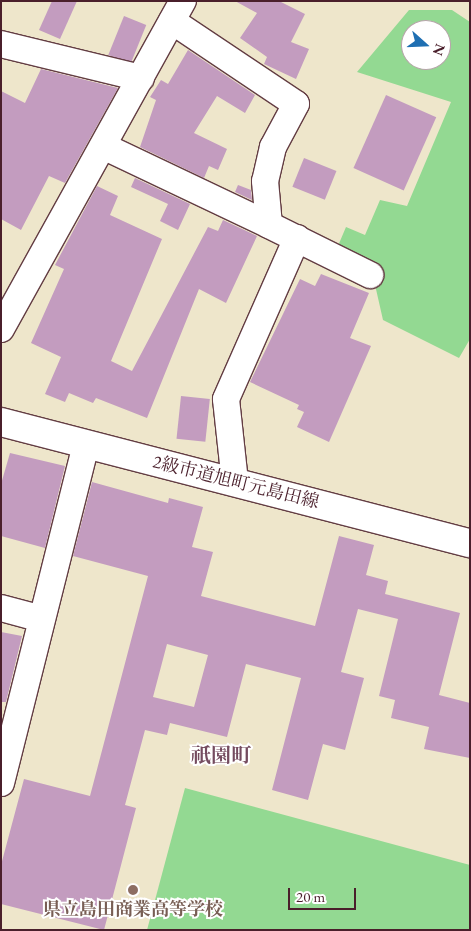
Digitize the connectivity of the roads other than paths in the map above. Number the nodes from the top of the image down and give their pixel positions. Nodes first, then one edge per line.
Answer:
1 (178, 11) edge
2 (1, 44) edge
3 (140, 78) junction
4 (103, 146) junction
5 (270, 225) junction
6 (297, 238) junction
7 (370, 274) dead end
8 (1, 329) edge
9 (1, 422) edge
10 (86, 444) junction
11 (235, 482) junction
12 (470, 542) edge
13 (1, 608) edge
14 (42, 619) junction
15 (1, 783) edge

1 - 3 street
1 - 5 street
2 - 3 street
3 - 4 street
4 - 5 street
4 - 8 street
5 - 6 street
6 - 7 street
6 - 11 street
9 - 10 street, 2級市道旭町元島田線
10 - 11 street, 2級市道旭町元島田線
10 - 14 street
11 - 12 street, 2級市道旭町元島田線
13 - 14 street
14 - 15 street

